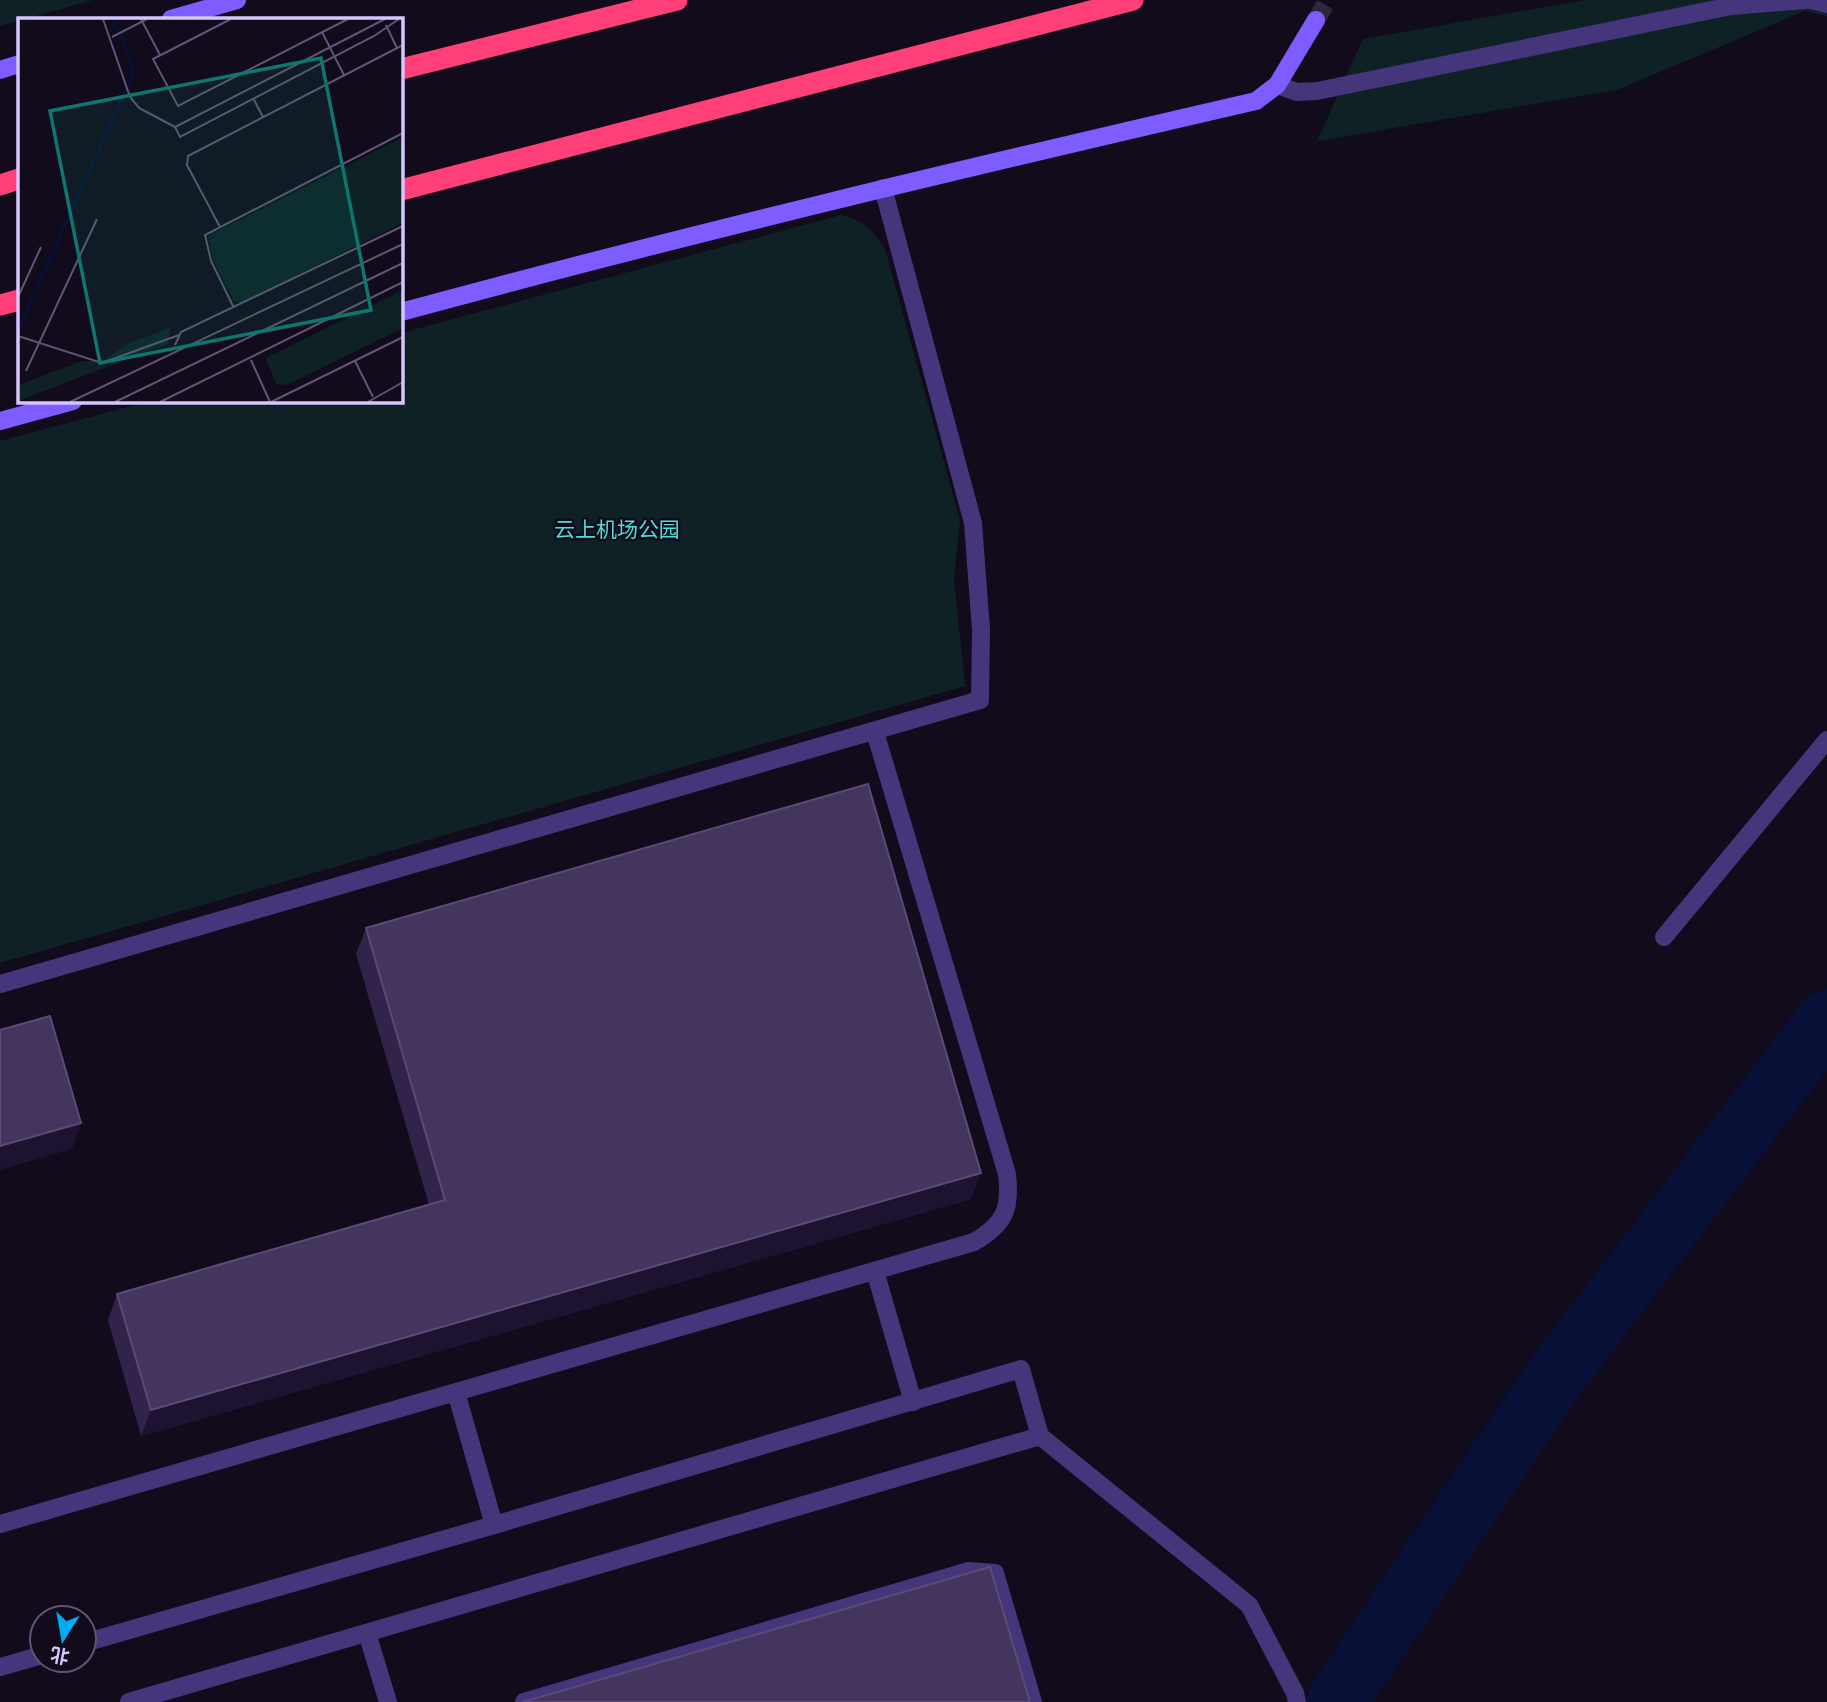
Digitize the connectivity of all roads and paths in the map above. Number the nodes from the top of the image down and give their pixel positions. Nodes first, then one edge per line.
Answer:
1 (237, 0) edge
2 (677, 0) edge
3 (1133, 0) edge
4 (1805, 0) edge
5 (1811, 0) edge
6 (1827, 4) edge
7 (175, 18) edge
8 (1316, 20) tunnel mouth
9 (18, 64) edge
10 (402, 69) edge
11 (0, 70) edge
12 (1277, 85) junction
13 (18, 179) edge
14 (0, 185) edge
15 (883, 188) junction
16 (402, 190) edge
17 (18, 300) edge
18 (0, 305) edge
19 (402, 312) edge
20 (69, 402) edge
21 (0, 421) edge
22 (875, 732) junction
23 (1827, 740) edge
24 (1664, 937) dead end
25 (0, 984) edge
26 (875, 1271) junction
27 (456, 1392) junction
28 (913, 1402) junction
29 (1040, 1436) junction
30 (0, 1524) edge
31 (495, 1525) junction
32 (367, 1633) junction
33 (98, 1639) edge
34 (28, 1659) edge
35 (0, 1667) edge
36 (1296, 1697) edge
37 (130, 1702) edge
38 (388, 1702) edge
39 (524, 1702) edge
40 (1033, 1702) edge

1 - 7 street
2 - 10 highway
3 - 16 highway
4 - 12 street
5 - 6 street
8 - 12 street
9 - 11 street
12 - 15 street
13 - 14 highway
15 - 19 street
15 - 22 street
17 - 18 highway
20 - 21 street
22 - 25 street
22 - 26 street
23 - 24 street
26 - 27 street
26 - 28 street
27 - 30 street
27 - 31 street
28 - 29 street
28 - 31 street
29 - 32 street
29 - 36 street
31 - 33 street
32 - 37 street
32 - 38 street
34 - 35 street
39 - 40 street

